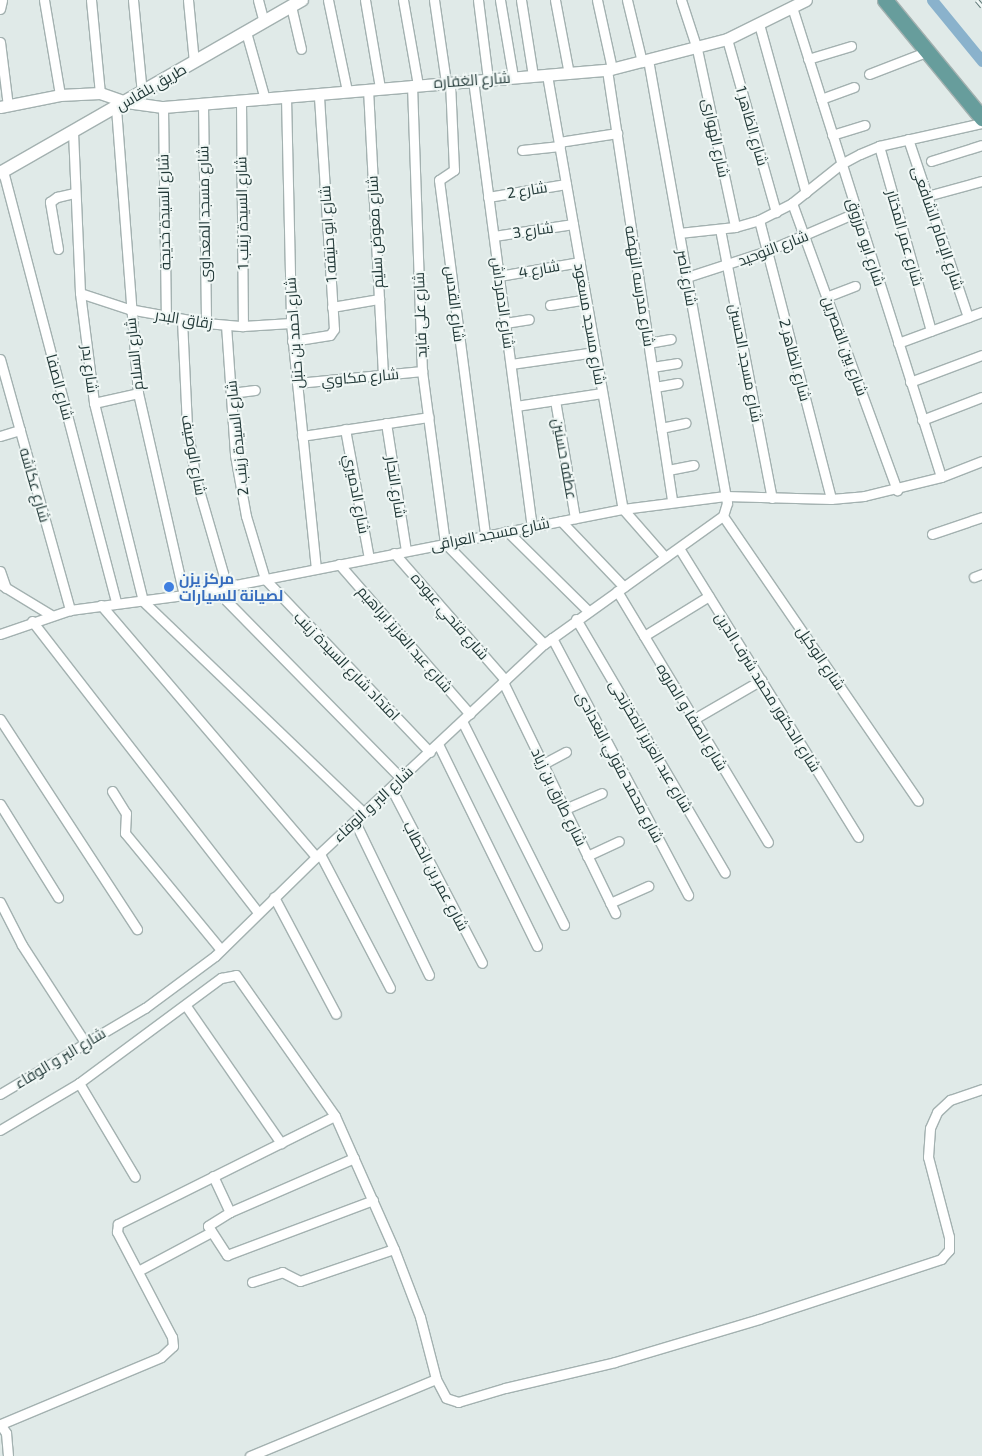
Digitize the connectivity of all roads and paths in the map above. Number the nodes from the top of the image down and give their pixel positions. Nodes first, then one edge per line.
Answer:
1 (2, 0) edge
2 (44, 0) edge
3 (91, 0) edge
4 (133, 0) edge
5 (188, 0) edge
6 (258, 0) edge
7 (328, 0) edge
8 (365, 0) edge
9 (403, 0) edge
10 (434, 0) edge
11 (478, 0) edge
12 (500, 0) edge
13 (521, 0) edge
14 (555, 0) edge
15 (597, 0) edge
16 (627, 0) edge
17 (681, 0) edge
18 (806, 0) edge
19 (875, 0) edge
20 (885, 0) edge
21 (296, 3) edge
22 (792, 7) junction
23 (0, 9) edge
24 (264, 22) junction
25 (759, 24) junction
26 (904, 26) junction
27 (246, 32) junction
28 (727, 39) junction
29 (0, 42) edge
30 (851, 46) dead end
31 (301, 49) dead end
32 (697, 49) junction
33 (926, 52) junction
34 (808, 59) junction
35 (645, 61) junction
36 (194, 62) junction
37 (610, 69) junction
38 (569, 74) junction
39 (869, 74) dead end
40 (547, 75) junction
41 (533, 76) junction
42 (513, 77) junction
43 (488, 79) junction
44 (473, 80) junction
45 (448, 82) junction
46 (415, 85) junction
47 (380, 88) junction
48 (854, 88) dead end
49 (368, 89) junction
50 (347, 91) junction
51 (100, 93) junction
52 (142, 93) junction
53 (318, 94) junction
54 (60, 96) junction
55 (286, 97) junction
56 (265, 99) junction
57 (821, 99) junction
58 (241, 101) junction
59 (203, 104) junction
60 (121, 105) junction
61 (4, 106) edge
62 (163, 107) junction
63 (982, 118) edge
64 (982, 123) edge
65 (864, 125) dead end
66 (73, 132) junction
67 (617, 133) junction
68 (832, 135) junction
69 (908, 139) junction
70 (559, 144) junction
71 (982, 145) edge
72 (879, 146) junction
73 (522, 150) dead end
74 (931, 161) dead end
75 (842, 164) junction
76 (2, 172) edge
77 (982, 181) edge
78 (566, 184) junction
79 (806, 193) junction
80 (75, 194) junction
81 (488, 196) junction
82 (927, 196) junction
83 (792, 203) junction
84 (776, 212) junction
85 (857, 212) junction
86 (759, 220) junction
87 (573, 224) junction
88 (735, 227) junction
89 (720, 228) junction
90 (679, 233) junction
91 (494, 236) junction
92 (805, 236) junction
93 (58, 249) dead end
94 (767, 251) junction
95 (580, 262) junction
96 (727, 266) junction
97 (499, 276) junction
98 (687, 277) junction
99 (855, 286) dead end
100 (80, 293) junction
101 (826, 296) junction
102 (586, 298) junction
103 (379, 299) junction
104 (550, 305) dead end
105 (332, 307) junction
106 (129, 309) junction
107 (982, 312) edge
108 (166, 317) junction
109 (968, 317) junction
110 (529, 319) dead end
111 (182, 320) junction
112 (206, 323) junction
113 (290, 323) junction
114 (505, 323) junction
115 (226, 325) junction
116 (243, 326) junction
117 (931, 331) junction
118 (671, 339) dead end
119 (292, 341) junction
120 (648, 343) junction
121 (898, 344) junction
122 (595, 352) junction
123 (982, 355) edge
124 (0, 359) edge
125 (677, 363) dead end
126 (511, 364) junction
127 (652, 367) junction
128 (422, 371) junction
129 (383, 375) junction
130 (910, 382) junction
131 (297, 383) junction
132 (678, 383) dead end
133 (655, 387) junction
134 (255, 390) dead end
135 (230, 392) junction
136 (602, 392) junction
137 (138, 393) junction
138 (982, 397) edge
139 (555, 400) junction
140 (94, 403) junction
141 (516, 406) junction
142 (428, 417) junction
143 (922, 420) junction
144 (386, 423) junction
145 (685, 423) dead end
146 (661, 428) junction
147 (344, 429) junction
148 (20, 430) junction
149 (0, 436) edge
150 (302, 436) junction
151 (982, 461) edge
152 (694, 465) dead end
153 (668, 470) junction
154 (940, 477) junction
155 (897, 490) junction
156 (726, 496) junction
157 (772, 498) junction
158 (831, 500) junction
159 (672, 501) junction
160 (623, 509) junction
161 (723, 516) junction
162 (982, 517) edge
163 (576, 518) junction
164 (561, 521) junction
165 (532, 526) junction
166 (506, 531) junction
167 (932, 534) dead end
168 (485, 535) junction
169 (445, 543) junction
170 (678, 548) junction
171 (406, 550) junction
172 (394, 553) junction
173 (665, 557) junction
174 (369, 558) junction
175 (339, 564) junction
176 (316, 569) junction
177 (0, 571) edge
178 (265, 579) junction
179 (3, 586) edge
180 (227, 587) junction
181 (215, 589) junction
182 (620, 589) junction
183 (184, 595) junction
184 (709, 596) junction
185 (143, 601) junction
186 (116, 602) junction
187 (101, 605) junction
188 (70, 610) junction
189 (588, 611) junction
190 (51, 615) junction
191 (576, 619) junction
192 (32, 621) junction
193 (0, 634) edge
194 (644, 636) junction
195 (548, 641) junction
196 (761, 680) junction
197 (504, 681) junction
198 (470, 714) junction
199 (0, 719) edge
200 (694, 719) junction
201 (462, 721) junction
202 (438, 744) junction
203 (430, 752) junction
204 (566, 752) dead end
205 (543, 764) junction
206 (402, 778) junction
207 (391, 788) junction
208 (112, 792) dead end
209 (602, 793) dead end
210 (918, 801) dead end
211 (0, 804) edge
212 (565, 809) junction
213 (364, 813) junction
214 (355, 822) junction
215 (858, 837) dead end
216 (619, 841) dead end
217 (768, 842) dead end
218 (318, 856) junction
219 (587, 856) junction
220 (725, 873) dead end
221 (648, 886) dead end
222 (688, 895) dead end
223 (58, 897) dead end
224 (274, 897) junction
225 (0, 902) edge
226 (610, 904) junction
227 (258, 912) junction
228 (615, 913) dead end
229 (564, 924) dead end
230 (137, 929) dead end
231 (537, 946) dead end
232 (221, 950) junction
233 (482, 963) dead end
234 (430, 975) dead end
235 (390, 988) dead end
236 (186, 1006) junction
237 (336, 1014) dead end
238 (86, 1044) junction
239 (79, 1083) junction
240 (982, 1089) edge
241 (0, 1094) edge
242 (335, 1116) junction
243 (0, 1130) edge
244 (282, 1143) junction
245 (354, 1158) junction
246 (212, 1176) junction
247 (135, 1177) dead end
248 (373, 1200) junction
249 (230, 1212) junction
250 (211, 1232) junction
251 (394, 1249) junction
252 (138, 1271) junction
253 (252, 1282) dead end
254 (436, 1379) junction
255 (0, 1424) edge
256 (8, 1456) edge
257 (250, 1456) edge

1 - 23 street
2 - 54 street
3 - 51 street
4 - 52 street
5 - 36 street
6 - 24 street
7 - 50 street
8 - 47 street
9 - 46 street, شارع على فايد
10 - 45 street
11 - 43 street
12 - 42 street
13 - 41 street
14 - 38 street
15 - 37 street, شارع مدرسه النهضه
16 - 35 street, شارع ناصر
17 - 32 street, شارع الهوارى
18 - 22 street, شارع الغفاره
19 - 26 main road
20 - 26 main road
21 - 24 main road, طريق بلقاس
21 - 31 street
22 - 25 street, شارع الغفاره
22 - 34 street, شارع ابو مرزوق
24 - 27 main road, طريق بلقاس
25 - 28 street, شارع الغفاره
25 - 79 street
26 - 33 main road
27 - 36 main road, طريق بلقاس
27 - 56 street
28 - 32 street, شارع الغفاره
28 - 84 street, شارع الظاهر 1
29 - 61 street
30 - 34 street
32 - 35 street, شارع الغفاره
32 - 88 street, شارع الهوارى
33 - 39 street
33 - 63 main road
34 - 57 street, شارع ابو مرزوق
35 - 37 street, شارع الغفاره
35 - 90 street, شارع ناصر
36 - 52 main road, طريق بلقاس
37 - 38 street, شارع الغفاره
37 - 67 street, شارع مدرسه النهضه
38 - 40 street, شارع الغفاره
40 - 41 street, شارع الغفاره
40 - 70 street, شارع مسجد مسعود
41 - 42 street, شارع الغفاره
42 - 43 street, شارع الغفاره
43 - 44 street, شارع الغفاره
44 - 45 street, شارع الغفاره
44 - 81 street, شارع الدمرداش
45 - 46 street, شارع الغفاره
45 - 168 street, شارع القدس
46 - 47 street, شارع الغفاره
46 - 128 street, شارع على فايد
47 - 49 street, شارع الغفاره
48 - 57 street
49 - 50 street, شارع الغفاره
49 - 103 street, شارع معوض سليم
50 - 53 street, شارع الغفاره
51 - 54 street
51 - 60 street, شارع الغفاره
52 - 60 main road, طريق بلقاس
53 - 55 street, شارع الغفاره
53 - 105 street, شارع ابو حنيفه 1
54 - 61 street
55 - 56 street, شارع الغفاره
55 - 113 street, شارع احمد بن حنبل
56 - 58 street, شارع الغفاره
57 - 68 street, شارع ابو مرزوق
58 - 59 street, شارع الغفاره
58 - 116 street, شارع السيدة زينب 1
59 - 62 street, شارع الغفاره
59 - 112 street, شارع مسجد المعداوى
60 - 62 street, شارع الغفاره
60 - 66 main road, طريق بلقاس
60 - 106 street, شارع السلام
62 - 108 street, شارع السيدة خديجة
64 - 69 street
65 - 68 street
66 - 76 main road, طريق بلقاس
66 - 80 street, شارع بدر
67 - 70 street
67 - 120 street, شارع مدرسه النهضه
68 - 75 street, شارع ابو مرزوق
69 - 72 street
69 - 82 street, شارع الإمام الشافعى
70 - 73 street
70 - 78 street, شارع مسجد مسعود
71 - 74 street
72 - 75 street
72 - 117 street, شارع عمر المختار
75 - 79 street
75 - 85 street, شارع ابو مرزوق
76 - 186 street, شارع الصفا
77 - 82 street
78 - 81 street, شارع 2
78 - 87 street, شارع مسجد مسعود
79 - 83 street
80 - 93 street
80 - 100 street, شارع بدر
81 - 91 street, شارع الدمرداش
82 - 109 street, شارع الإمام الشافعى
83 - 84 street
83 - 92 street, شارع بين القصرين
84 - 86 street
85 - 92 street, شارع التوحيد
85 - 121 street, شارع ابو مرزوق
86 - 88 street
86 - 94 street, شارع الظاهر 2
87 - 91 street, شارع 3
87 - 95 street, شارع مسجد مسعود
88 - 89 street
89 - 90 street
89 - 96 street, شارع مسجد الحسين
90 - 98 street, شارع ناصر
91 - 97 street, شارع الدمرداش
92 - 94 street, شارع التوحيد
92 - 101 street, شارع بين القصرين
94 - 96 street, شارع التوحيد
94 - 158 street, شارع الظاهر 2
95 - 97 street, شارع 4
95 - 102 street, شارع مسجد مسعود
96 - 98 street, شارع التوحيد
96 - 157 street, شارع مسجد الحسين
97 - 114 street, شارع الدمرداش
98 - 156 street, شارع ناصر
99 - 101 street
100 - 106 street, زقاق البدر
100 - 140 street, شارع بدر
101 - 155 street, شارع بين القصرين
102 - 104 street
102 - 122 street, شارع مسجد مسعود
103 - 105 street
103 - 129 street, شارع معوض سليم
105 - 119 street, شارع ابو حنيفه 1
106 - 108 street, زقاق البدر
106 - 137 street, شارع السلام
107 - 109 street
108 - 111 street, زقاق البدر
109 - 117 street
110 - 114 street
111 - 112 street, زقاق البدر
111 - 180 street, شارع الوصيف
112 - 115 street, زقاق البدر
113 - 116 street, زقاق البدر
113 - 119 street, شارع احمد بن حنبل
114 - 126 street, شارع الدمرداش
115 - 116 street, زقاق البدر
115 - 135 street, شارع السيدة زينب 2
117 - 121 street
118 - 120 street
119 - 131 street, شارع احمد بن حنبل
120 - 127 street, شارع مدرسه النهضه
121 - 130 street, شارع ابو مرزوق
122 - 126 street
122 - 136 street, شارع مسجد مسعود
123 - 130 street
124 - 148 street, شارع عكاشه
125 - 127 street
126 - 141 street, شارع الدمرداش
127 - 133 street, شارع مدرسه النهضه
128 - 129 street, شارع مكاوي
128 - 142 street, شارع على فايد
129 - 131 street, شارع مكاوي
130 - 143 street, شارع ابو مرزوق
131 - 150 street, شارع احمد بن حنبل
132 - 133 street
133 - 146 street, شارع مدرسه النهضه
134 - 135 street
135 - 178 street, شارع السيدة زينب 2
136 - 139 street
136 - 160 street, شارع مسجد مسعود
137 - 140 street
137 - 183 street, شارع السلام
138 - 143 street
139 - 141 street
139 - 163 street, عطفه حسنين
140 - 185 street, شارع بدر
141 - 165 street, شارع الدمرداش
142 - 144 street
142 - 169 street, شارع على فايد
143 - 154 street, شارع ابو مرزوق
144 - 147 street
144 - 171 street, شارع النجار
145 - 146 street
146 - 153 street, شارع مدرسه النهضه
147 - 150 street
147 - 174 street, شارع الدميري
148 - 149 street
148 - 188 street, شارع عكاشه
150 - 176 street, شارع احمد بن حنبل
151 - 154 street, شارع مسجد العراقى
152 - 153 street
153 - 159 street, شارع مدرسه النهضه
154 - 155 street, شارع مسجد العراقى
155 - 158 street, شارع مسجد العراقى
156 - 157 street, شارع مسجد العراقى
156 - 159 street, شارع مسجد العراقى
156 - 161 street
157 - 158 street, شارع مسجد العراقى
159 - 160 street, شارع مسجد العراقى
160 - 163 street, شارع مسجد العراقى
160 - 173 street
161 - 170 street, شارع البر و الوفاء
161 - 210 street, شارع الوكيل
162 - 167 street
163 - 164 street, شارع مسجد العراقى
164 - 165 street, شارع مسجد العراقى
164 - 182 street, شارع الصفا و المروه
165 - 166 street, شارع مسجد العراقى
166 - 168 street, شارع مسجد العراقى
166 - 189 street
168 - 169 street, شارع مسجد العراقى
169 - 171 street, شارع مسجد العراقى
169 - 195 street, شارع محمد متولي البغدادى
170 - 173 street, شارع البر و الوفاء
170 - 184 street, شارع الدكتور محمد شرف الدين
171 - 172 street, شارع مسجد العراقى
172 - 174 street, شارع مسجد العراقى
172 - 197 street, شارع فتحي عبوده
173 - 182 street, شارع البر و الوفاء
174 - 175 street, شارع مسجد العراقى
175 - 176 street, شارع مسجد العراقى
175 - 198 street, شارع عبد العزيز ابراهيم
176 - 178 street, شارع مسجد العراقى
177 - 179 street
178 - 180 street, شارع مسجد العراقى
178 - 203 street, امتداد شارع السيدة زينب
179 - 190 street
180 - 181 street, شارع مسجد العراقى
181 - 183 street, شارع مسجد العراقى
181 - 206 street
182 - 189 street, شارع البر و الوفاء
182 - 194 street, شارع الصفا و المروه
183 - 185 street, شارع مسجد العراقى
184 - 194 street
184 - 196 street, شارع الدكتور محمد شرف الدين
185 - 186 street, شارع مسجد العراقى
185 - 213 street
186 - 187 street, شارع مسجد العراقى
187 - 188 street, شارع مسجد العراقى
187 - 218 street
188 - 190 street, شارع مسجد العراقى
189 - 191 street, شارع البر و الوفاء
190 - 192 street, شارع مسجد العراقى
191 - 195 street, شارع البر و الوفاء
191 - 220 street, شارع عبد العزيز المخزنجى
192 - 193 street, شارع مسجد العراقى
192 - 227 street
194 - 200 street, شارع الصفا و المروه
195 - 197 street, شارع البر و الوفاء
195 - 222 street, شارع محمد متولي البغدادى
196 - 200 street
196 - 215 street, شارع الدكتور محمد شرف الدين
197 - 198 street, شارع البر و الوفاء
197 - 205 street, شارع طارق بن زياد
198 - 201 street, شارع البر و الوفاء
199 - 230 street
200 - 217 street, شارع الصفا و المروه
201 - 202 street, شارع البر و الوفاء
201 - 229 street
202 - 203 street, شارع البر و الوفاء
202 - 231 street
203 - 206 street, شارع البر و الوفاء
204 - 205 street
205 - 212 street, شارع طارق بن زياد
206 - 207 street, شارع البر و الوفاء
207 - 213 street, شارع البر و الوفاء
207 - 233 street, شارع عمر بن الخطاب
208 - 232 street
209 - 212 street
211 - 223 street
212 - 219 street, شارع طارق بن زياد
213 - 214 street, شارع البر و الوفاء
214 - 218 street, شارع البر و الوفاء
214 - 234 street
216 - 219 street
218 - 224 street, شارع البر و الوفاء
218 - 235 street
219 - 226 street, شارع طارق بن زياد
221 - 226 street
224 - 227 street, شارع البر و الوفاء
224 - 237 street
225 - 238 street
226 - 228 street, شارع طارق بن زياد
227 - 232 street, شارع البر و الوفاء
232 - 238 street, شارع البر و الوفاء
236 - 239 street
236 - 242 street
236 - 244 street
238 - 241 street, شارع البر و الوفاء
239 - 243 street
239 - 247 street
240 - 254 street
242 - 244 street
242 - 245 street
244 - 246 street
245 - 248 street
245 - 249 street
246 - 249 street
246 - 252 street
248 - 250 street
248 - 251 street
249 - 250 street
250 - 252 street
251 - 253 street
251 - 254 street
252 - 255 street
254 - 257 street
255 - 256 street

